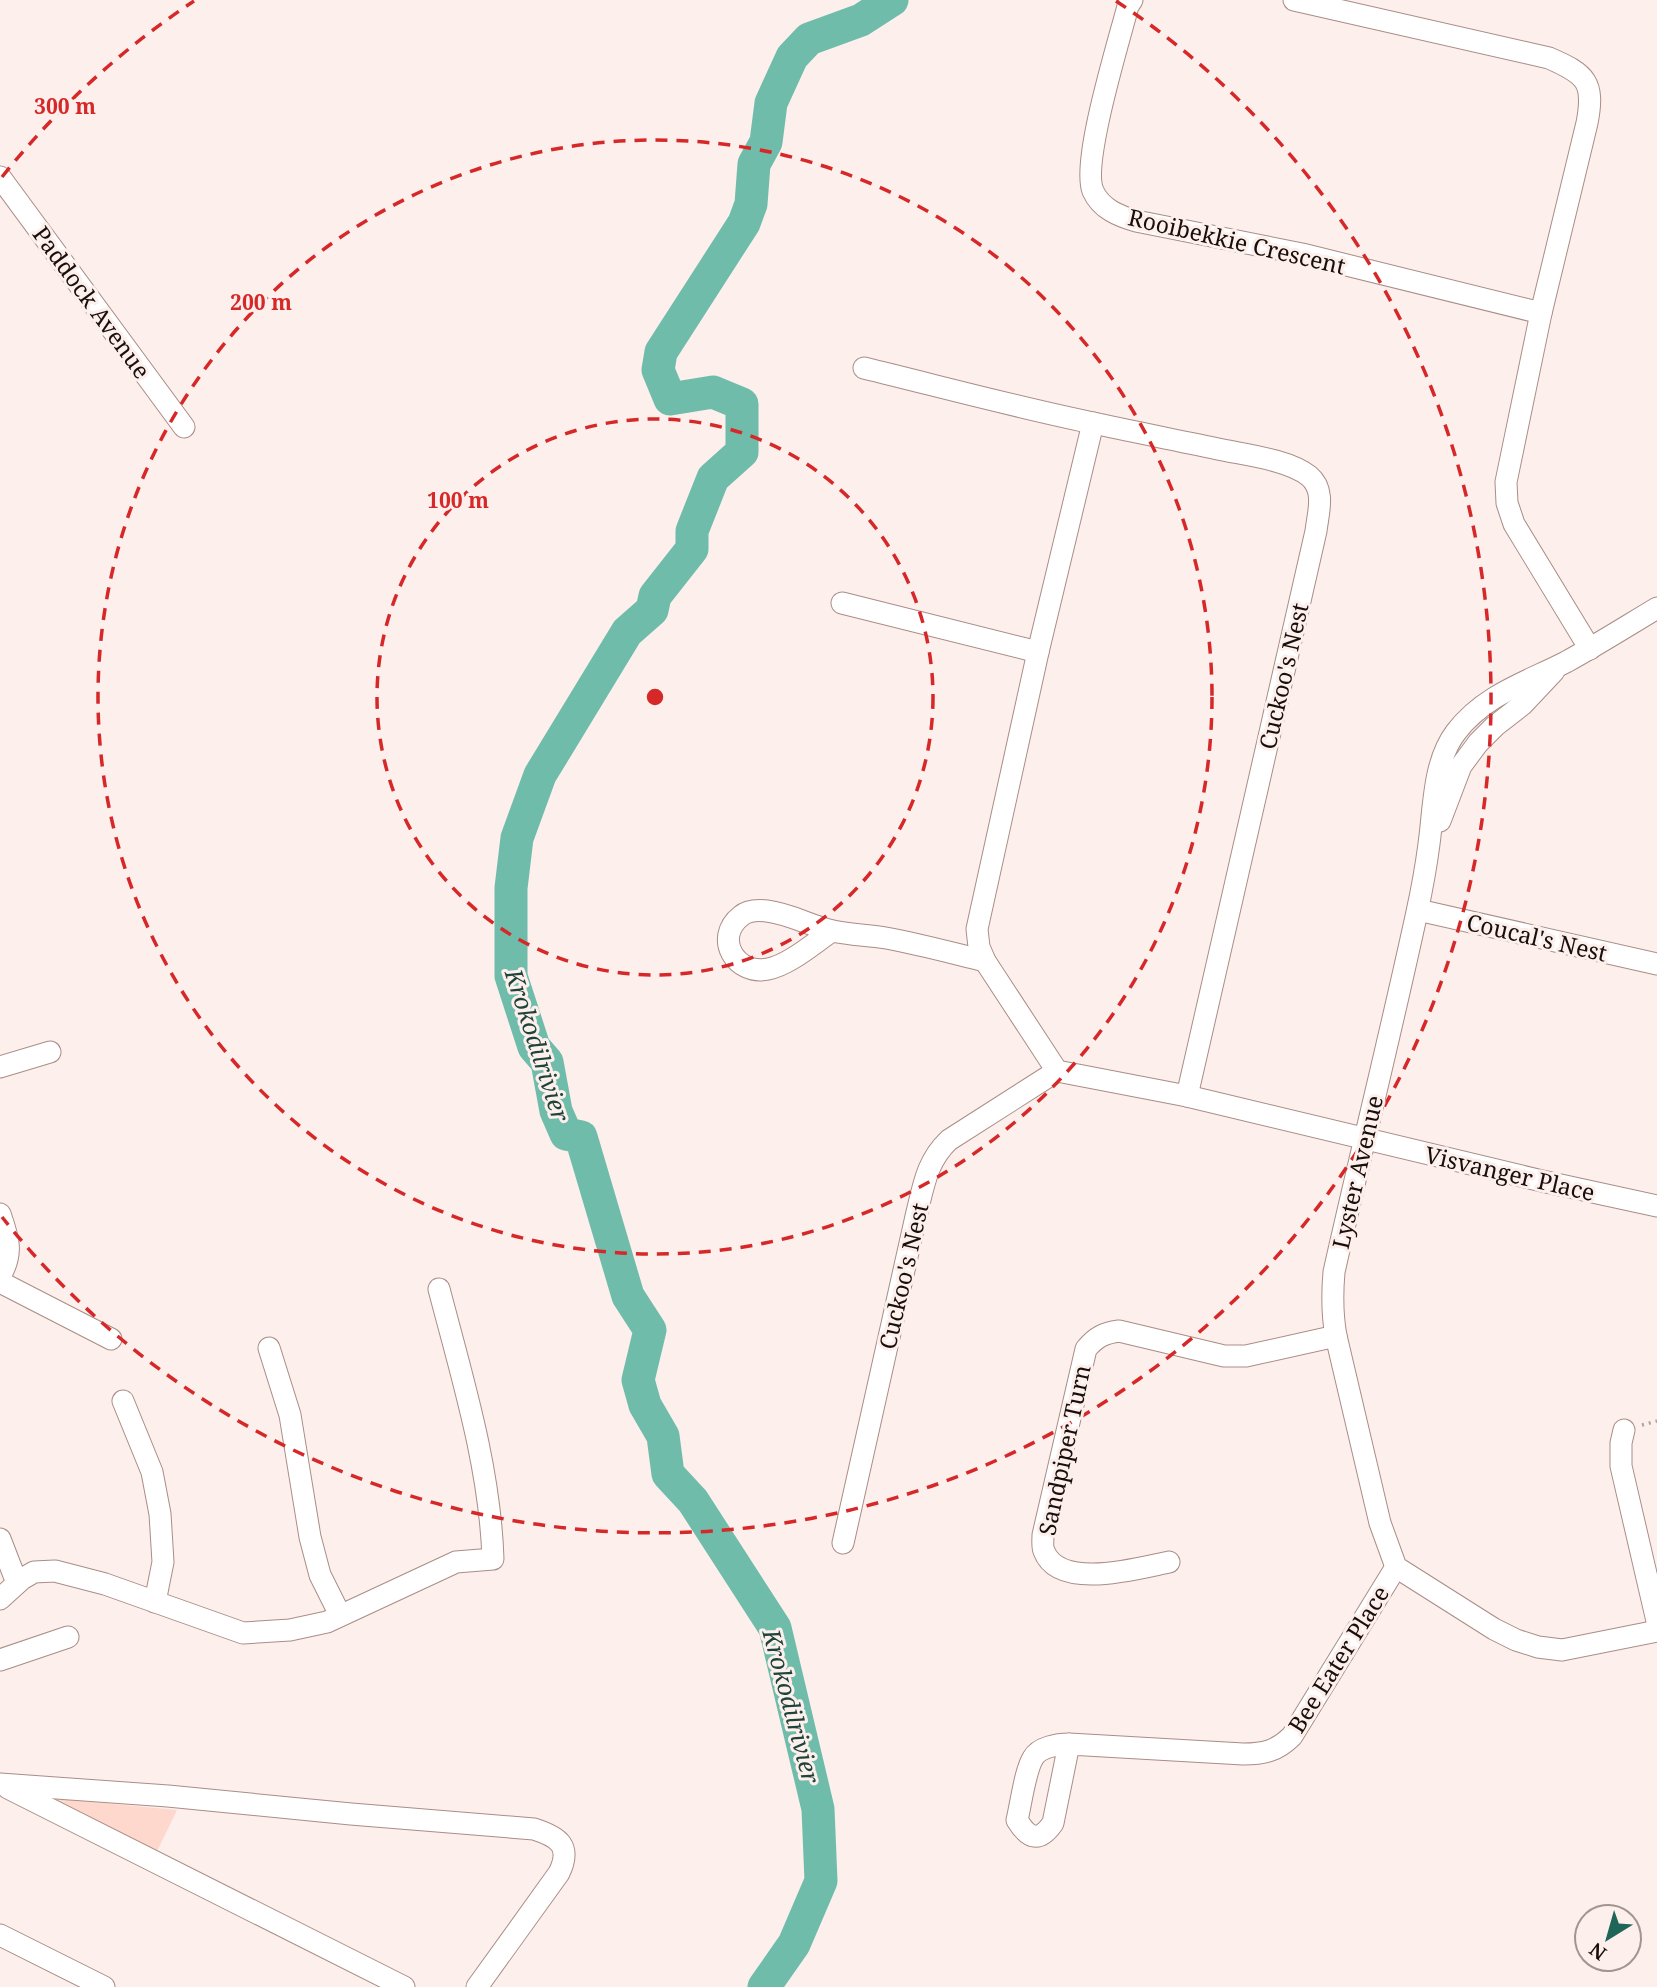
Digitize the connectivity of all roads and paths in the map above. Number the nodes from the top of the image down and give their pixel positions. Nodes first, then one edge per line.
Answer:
1 (1132, 0) edge
2 (1294, 0) edge
3 (0, 177) edge
4 (1541, 313) junction
5 (864, 368) dead end
6 (1093, 423) junction
7 (184, 427) dead end
8 (842, 603) dead end
9 (1657, 608) edge
10 (1590, 649) junction
11 (1038, 652) junction
12 (1418, 910) junction
13 (832, 931) dead end
14 (985, 961) junction
15 (1657, 963) edge
16 (50, 1052) dead end
17 (0, 1067) edge
18 (1057, 1071) junction
19 (1187, 1096) junction
20 (1364, 1139) junction
21 (1657, 1206) edge
22 (0, 1213) edge
23 (0, 1276) edge
24 (0, 1282) edge
25 (439, 1289) dead end
26 (1336, 1336) junction
27 (111, 1339) dead end
28 (269, 1348) dead end
29 (123, 1401) dead end
30 (1624, 1430) dead end
31 (0, 1539) edge
32 (843, 1543) dead end
33 (1169, 1562) dead end
34 (1396, 1567) junction
35 (17, 1584) junction
36 (0, 1599) edge
37 (155, 1602) junction
38 (340, 1615) junction
39 (1657, 1621) edge
40 (1657, 1631) edge
41 (68, 1637) dead end
42 (0, 1660) edge
43 (1069, 1744) dead end
44 (0, 1784) edge
45 (0, 1935) edge
46 (104, 1987) edge
47 (404, 1987) edge
48 (477, 1987) edge

1 - 4 street, Rooibekkie Crescent
2 - 4 street
3 - 7 street, Paddock Avenue
4 - 10 street
5 - 6 street, Cuckoo's Nest
6 - 11 street
6 - 19 street, Cuckoo's Nest
8 - 11 street
9 - 10 street, Lyster Avenue
10 - 12 street, Lyster Avenue
11 - 14 street
12 - 15 street, Coucal's Nest
12 - 20 street, Lyster Avenue
13 - 14 street
14 - 18 street
16 - 17 street
18 - 19 street
18 - 32 street, Cuckoo's Nest
19 - 20 street
20 - 21 street, Visvanger Place
20 - 26 street, Lyster Avenue
22 - 23 street
24 - 27 street
25 - 38 street
26 - 33 street, Sandpiper Turn
26 - 34 street, Lyster Avenue
28 - 38 street
29 - 37 street
30 - 39 street
31 - 35 street
34 - 40 street
34 - 43 street, Bee Eater Place
35 - 36 street
35 - 37 street
37 - 38 street
41 - 42 street
44 - 47 street
44 - 48 street
45 - 46 street

